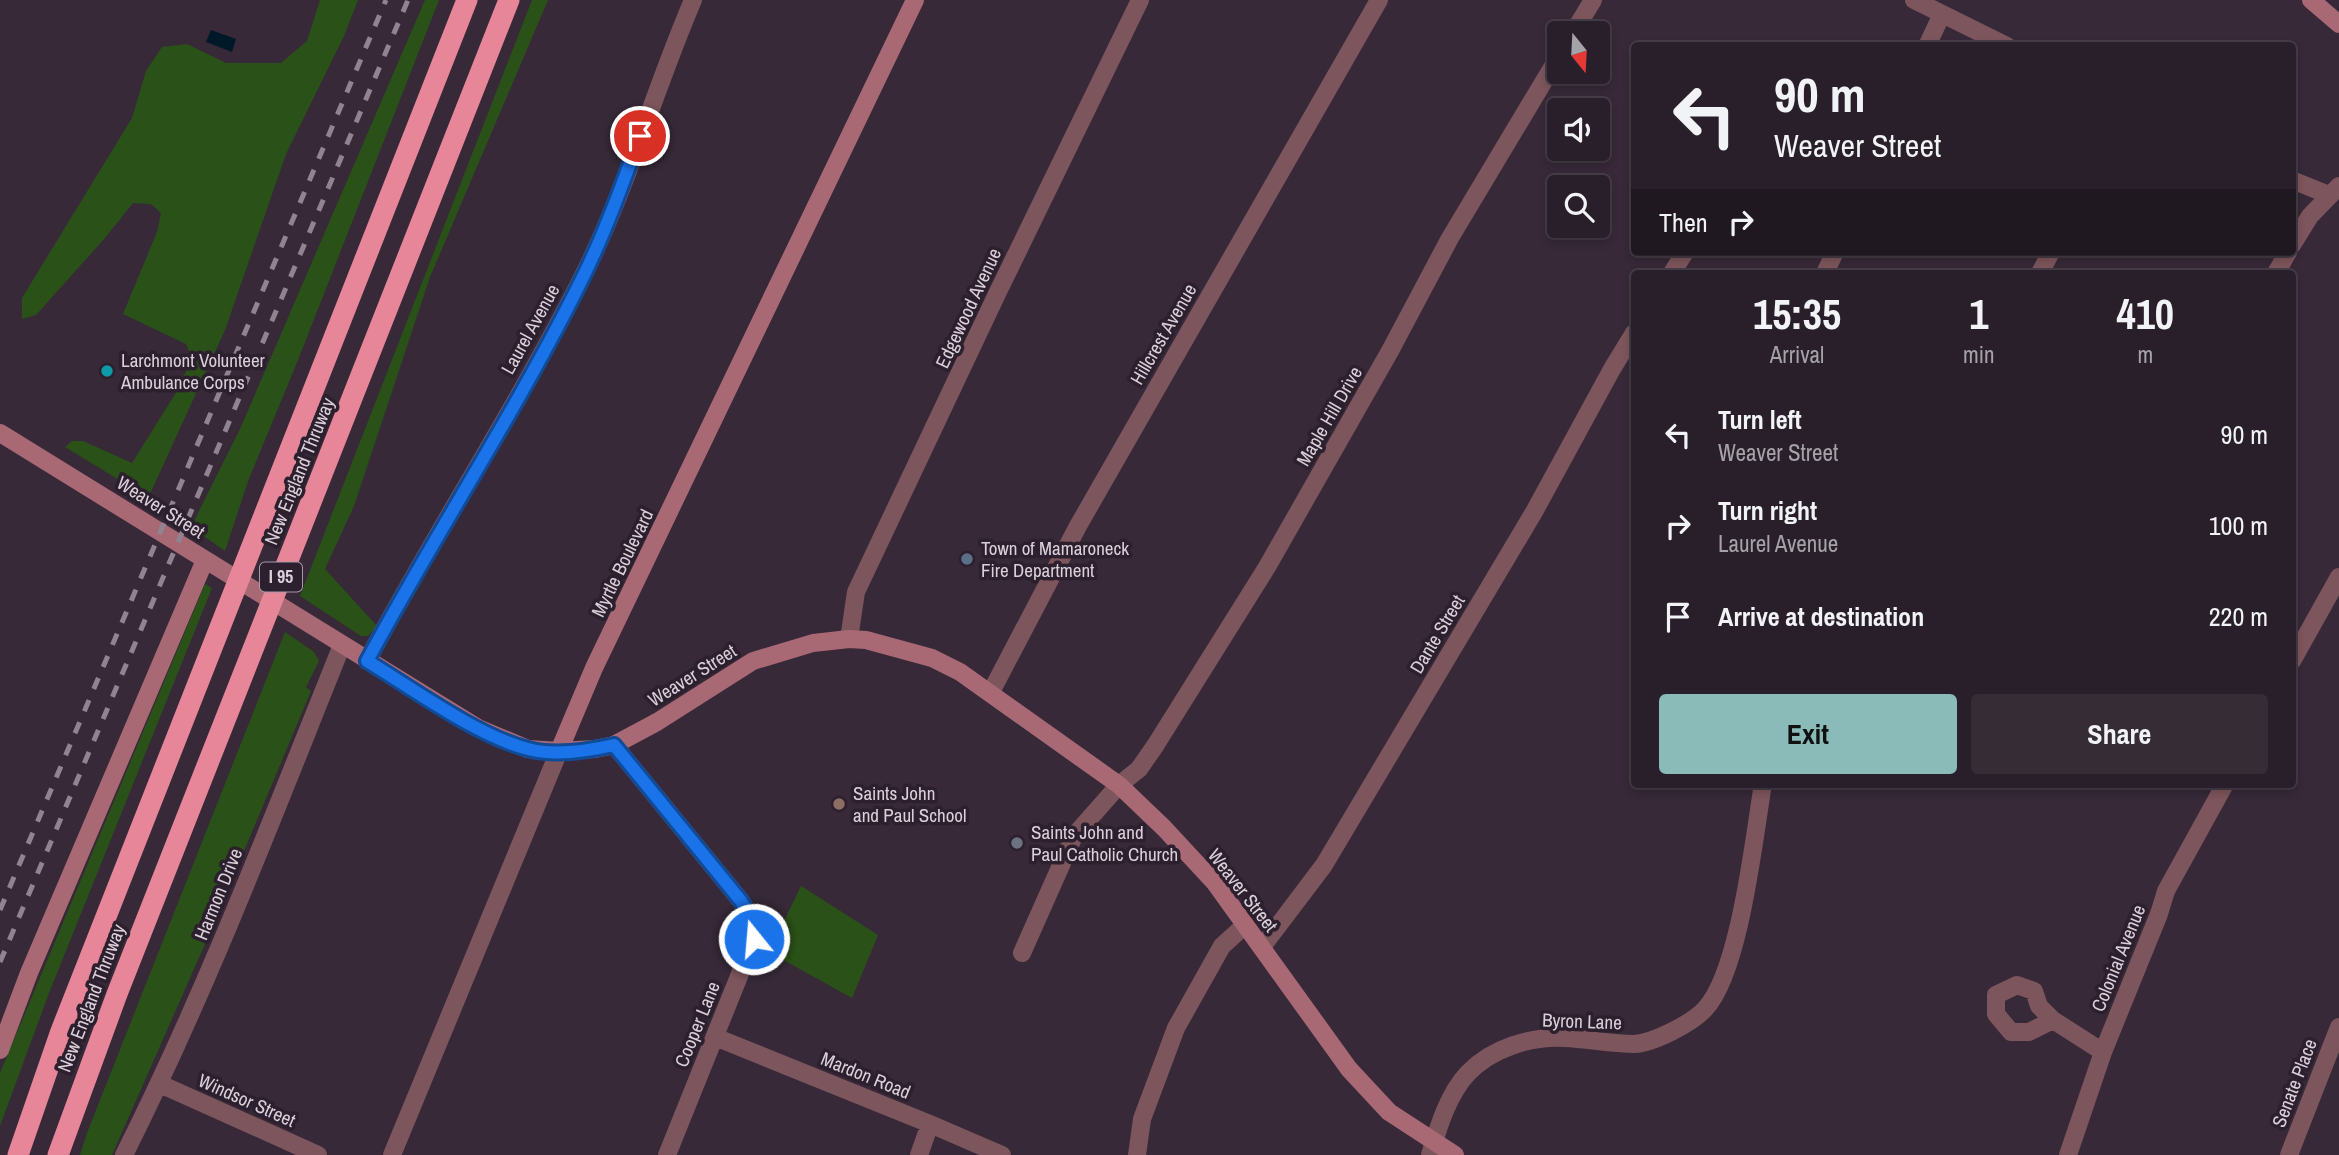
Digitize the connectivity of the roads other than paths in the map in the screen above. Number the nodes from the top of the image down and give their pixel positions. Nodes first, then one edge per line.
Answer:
1 (467, 0) edge
2 (509, 0) edge
3 (694, 0) edge
4 (915, 0) edge
5 (1140, 0) edge
6 (1379, 0) edge
7 (1593, 0) edge
8 (1914, 0) edge
9 (2311, 0) edge
10 (1942, 14) junction
11 (1580, 21) edge
12 (2339, 24) edge
13 (1929, 42) edge
14 (1999, 42) edge
15 (1547, 76) edge
16 (2296, 181) edge
17 (2334, 191) edge
18 (2296, 239) edge
19 (1631, 338) edge
20 (0, 433) edge
21 (202, 567) junction
22 (2339, 577) edge
23 (849, 639) junction
24 (342, 645) junction
25 (2296, 654) edge
26 (367, 661) junction
27 (991, 692) junction
28 (614, 745) junction
29 (559, 751) junction
30 (1119, 785) junction
31 (1762, 788) edge
32 (2223, 788) edge
33 (1244, 926) junction
34 (1262, 947) junction
35 (1022, 953) dead end
36 (2053, 1020) dead end
37 (2339, 1027) edge
38 (715, 1037) junction
39 (0, 1050) edge
40 (2103, 1052) junction
41 (160, 1084) junction
42 (930, 1124) junction
43 (1432, 1148) edge
44 (18, 1155) edge
45 (58, 1155) edge
46 (124, 1155) edge
47 (318, 1155) edge
48 (392, 1155) edge
49 (667, 1155) edge
50 (919, 1155) edge
51 (1002, 1155) edge
52 (1137, 1155) edge
53 (1455, 1155) edge
54 (2068, 1155) edge
55 (2289, 1155) edge

1 - 44 highway, New England Thruway / I 95
2 - 45 highway, New England Thruway / I 95
3 - 26 street, Laurel Avenue
4 - 29 main road, Myrtle Boulevard
5 - 23 street, Edgewood Avenue
6 - 27 street, Hillcrest Avenue
7 - 11 street
8 - 10 street
9 - 12 main road
10 - 13 street
10 - 14 street
15 - 30 street, Maple Hill Drive
16 - 17 street
17 - 18 street
19 - 34 street, Dante Street
20 - 21 main road, Weaver Street
21 - 24 main road, Weaver Street
21 - 39 main road
22 - 25 street
23 - 27 main road, Weaver Street
23 - 28 main road, Weaver Street
24 - 26 main road, Weaver Street
24 - 41 street, Harmon Drive
26 - 29 main road, Weaver Street
27 - 30 main road, Weaver Street
28 - 29 main road, Weaver Street
28 - 38 street, Cooper Lane
29 - 48 street, Myrtle Boulevard
30 - 33 main road, Weaver Street
30 - 35 street, Maple Hill Drive
31 - 43 street, Byron Lane
32 - 40 street, Colonial Avenue
33 - 34 main road, Weaver Street
33 - 52 street
34 - 43 main road, Weaver Street
36 - 40 street
37 - 55 street, Senate Place
38 - 42 street, Mardon Road
38 - 49 street, Cooper Lane
40 - 54 street, Colonial Avenue
41 - 46 street, Harmon Drive
41 - 47 street, Windsor Street
42 - 50 street
42 - 51 street, Mardon Road
43 - 53 main road, Weaver Street

